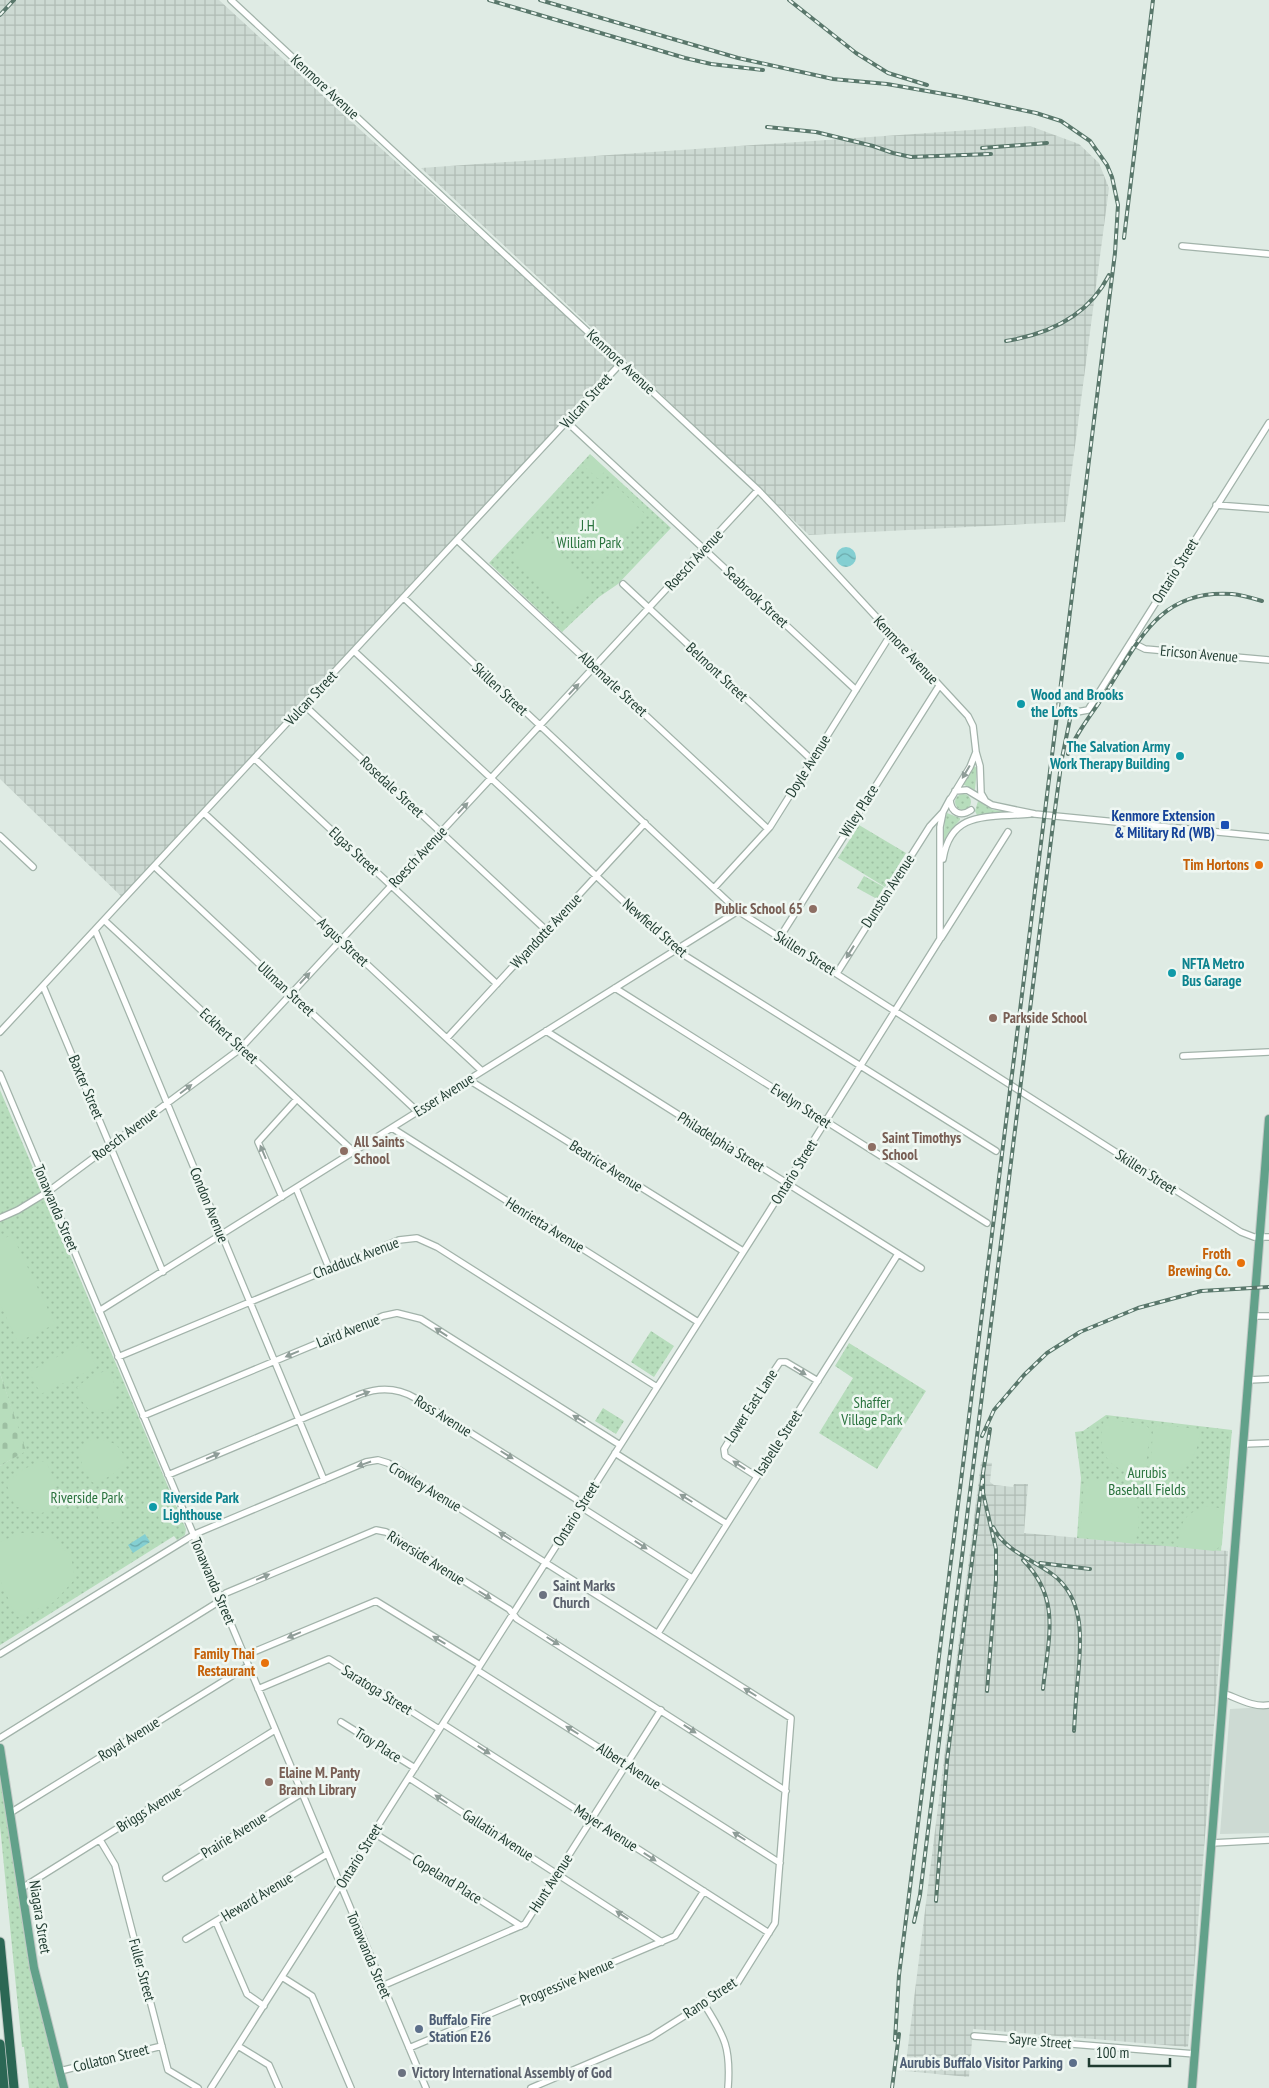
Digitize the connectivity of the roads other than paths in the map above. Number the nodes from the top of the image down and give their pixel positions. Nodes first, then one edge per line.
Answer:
1 (231, 0) edge
2 (1182, 246) dead end
3 (1269, 254) edge
4 (621, 363) junction
5 (568, 422) junction
6 (1269, 423) edge
7 (758, 490) junction
8 (1216, 506) junction
9 (1269, 509) edge
10 (458, 540) junction
11 (704, 549) junction
12 (623, 584) dead end
13 (404, 598) junction
14 (649, 608) junction
15 (891, 634) junction
16 (1131, 642) junction
17 (354, 651) junction
18 (1269, 660) edge
19 (594, 667) junction
20 (939, 686) junction
21 (856, 690) junction
22 (304, 705) junction
23 (1076, 712) dead end
24 (540, 726) junction
25 (976, 752) junction
26 (254, 758) junction
27 (812, 760) junction
28 (491, 778) junction
29 (955, 791) junction
30 (950, 799) junction
31 (974, 803) junction
32 (943, 812) junction
33 (204, 813) junction
34 (1035, 814) junction
35 (645, 823) junction
36 (768, 829) junction
37 (441, 832) junction
38 (1008, 832) dead end
39 (1269, 836) edge
40 (1, 839) edge
41 (154, 866) junction
42 (33, 867) dead end
43 (596, 876) junction
44 (940, 876) junction
45 (391, 886) junction
46 (714, 888) junction
47 (738, 911) junction
48 (104, 920) junction
49 (95, 930) junction
50 (546, 930) junction
51 (780, 937) junction
52 (341, 939) junction
53 (940, 939) junction
54 (676, 950) junction
55 (837, 973) junction
56 (497, 984) junction
57 (43, 986) junction
58 (615, 988) junction
59 (291, 993) junction
60 (896, 1011) junction
61 (546, 1031) junction
62 (0, 1032) edge
63 (447, 1038) junction
64 (241, 1047) junction
65 (1269, 1052) edge
66 (1183, 1056) dead end
67 (861, 1066) junction
68 (482, 1071) junction
69 (0, 1074) edge
70 (469, 1080) junction
71 (297, 1099) junction
72 (167, 1103) junction
73 (418, 1112) junction
74 (1269, 1119) edge
75 (826, 1122) junction
76 (392, 1128) junction
77 (110, 1146) junction
78 (996, 1151) dead end
79 (354, 1152) junction
80 (1267, 1179) edge
81 (787, 1184) junction
82 (296, 1188) junction
83 (49, 1192) junction
84 (282, 1197) junction
85 (0, 1218) edge
86 (987, 1223) dead end
87 (222, 1235) junction
88 (1260, 1237) junction
89 (1269, 1237) edge
90 (743, 1251) junction
91 (898, 1254) junction
92 (329, 1268) junction
93 (921, 1268) dead end
94 (163, 1272) junction
95 (249, 1302) junction
96 (99, 1311) junction
97 (1254, 1316) junction
98 (1269, 1316) edge
99 (698, 1322) junction
100 (118, 1357) junction
101 (274, 1362) junction
102 (1269, 1379) edge
103 (1249, 1380) junction
104 (818, 1381) junction
105 (657, 1387) junction
106 (143, 1416) junction
107 (298, 1420) junction
108 (1269, 1443) edge
109 (1244, 1444) junction
110 (620, 1445) junction
111 (615, 1453) junction
112 (168, 1475) junction
113 (756, 1476) junction
114 (324, 1480) junction
115 (581, 1507) junction
116 (727, 1524) junction
117 (193, 1535) junction
118 (546, 1561) junction
119 (692, 1578) junction
120 (220, 1598) junction
121 (513, 1614) junction
122 (658, 1633) junction
123 (0, 1654) edge
124 (244, 1656) junction
125 (248, 1666) junction
126 (479, 1668) junction
127 (258, 1689) junction
128 (1223, 1693) junction
129 (1269, 1705) edge
130 (661, 1710) junction
131 (341, 1722) dead end
132 (441, 1727) junction
133 (275, 1730) junction
134 (790, 1735) joint
135 (0, 1738) edge
136 (0, 1748) edge
137 (626, 1764) junction
138 (415, 1768) junction
139 (409, 1778) junction
140 (786, 1791) junction
141 (302, 1793) junction
142 (10, 1814) junction
143 (592, 1819) junction
144 (374, 1833) junction
145 (100, 1840) junction
146 (1269, 1840) edge
147 (1212, 1843) junction
148 (327, 1854) junction
149 (780, 1863) junction
150 (558, 1873) junction
151 (166, 1878) dead end
152 (340, 1886) junction
153 (22, 1888) junction
154 (704, 1891) junction
155 (216, 1922) junction
156 (521, 1926) junction
157 (769, 1933) junction
158 (186, 1940) dead end
159 (0, 1942) edge
160 (662, 1942) junction
161 (282, 1977) junction
162 (382, 1986) junction
163 (704, 2004) junction
164 (264, 2006) junction
165 (974, 2036) dead end
166 (0, 2044) edge
167 (162, 2046) junction
168 (238, 2046) junction
169 (409, 2048) junction
170 (1195, 2054) junction
171 (60, 2071) junction
172 (4, 2088) edge
173 (14, 2088) edge
174 (64, 2088) edge
175 (198, 2088) edge
176 (211, 2088) edge
177 (279, 2088) edge
178 (351, 2088) edge
179 (426, 2088) edge
180 (531, 2088) edge
181 (728, 2088) edge
182 (1192, 2088) edge

1 - 4 street, Kenmore Avenue
2 - 3 street
4 - 5 street, Vulcan Street
4 - 7 street, Kenmore Avenue
5 - 10 street, Vulcan Street
5 - 11 street, Seabrook Street
6 - 8 street, Ontario Street
7 - 11 street, Roesch Avenue
7 - 15 street, Kenmore Avenue
8 - 9 street
8 - 16 street, Ontario Street
10 - 13 street, Vulcan Street
10 - 19 street, Albemarle Street
11 - 14 street, Roesch Avenue
11 - 21 street, Seabrook Street
12 - 14 street, Belmont Street
13 - 17 street, Vulcan Street
13 - 24 street, Skillen Street
14 - 19 street, Roesch Avenue
14 - 27 street, Belmont Street
15 - 20 street, Kenmore Avenue
15 - 21 street, Doyle Avenue
16 - 18 street, Ericson Avenue
16 - 23 street, Ontario Street
17 - 22 street, Vulcan Street
17 - 28 street, Newfield Street
24 -> 19 street, Roesch Avenue
19 - 36 street, Albemarle Street
20 - 25 street, Kenmore Avenue
20 - 51 street, Wiley Place
21 - 27 street, Doyle Avenue
22 - 26 street, Vulcan Street
22 - 37 street, Rosedale Street
24 - 28 street, Roesch Avenue
24 - 35 street, Skillen Street
25 -> 29 street
25 - 31 street, Kenmore Avenue
26 - 33 street, Vulcan Street
26 - 45 street, Elgas Street
27 - 36 street, Doyle Avenue
37 -> 28 street, Roesch Avenue
28 - 43 street, Newfield Street
29 - 30 street
29 - 31 street
30 - 31 street
30 - 32 street
31 - 34 street, Kenmore Avenue
31 - 34 street, Kenmore Avenue
31 - 44 street
32 - 44 street
32 -> 55 street, Dunston Avenue
33 - 41 street, Vulcan Street
33 - 52 street, Argus Street
34 - 39 street, Kenmore Avenue
35 - 43 street, Wyandotte Avenue
35 - 46 street, Skillen Street
36 - 46 street, Doyle Avenue
37 - 45 street, Roesch Avenue
37 - 50 street, Rosedale Street
38 - 53 street, Ontario Street
40 - 42 street
41 - 48 street, Vulcan Street
41 - 59 street, Ullman Street
43 - 50 street, Wyandotte Avenue
43 - 54 street, Newfield Street
44 - 53 street
45 - 52 street, Roesch Avenue
45 - 56 street, Elgas Street
46 - 47 street, Skillen Street
47 - 51 street, Skillen Street
47 - 54 street, Esser Avenue
48 - 49 street, Vulcan Street
48 - 64 street, Eckhert Street
49 - 57 street, Vulcan Street
49 - 72 street, Condon Avenue
50 - 56 street, Wyandotte Avenue
51 - 55 street, Skillen Street
59 -> 52 street, Roesch Avenue
52 - 63 street, Argus Street
53 - 60 street, Ontario Street
54 - 58 street, Esser Avenue
54 - 67 street, Newfield Street
55 - 60 street, Skillen Street
56 - 63 street, Wyandotte Avenue
57 - 62 street, Vulcan Street
57 - 77 street, Baxter Street
58 - 61 street, Esser Avenue
58 - 75 street, Evelyn Street
59 - 64 street, Roesch Avenue
59 - 73 street, Ullman Street
60 - 67 street, Ontario Street
60 - 88 street, Skillen Street
61 - 68 street, Esser Avenue
61 - 81 street, Philadelphia Street
63 - 68 street, Argus Street
64 - 71 street, Eckhert Street
72 -> 64 street, Roesch Avenue
65 - 66 street
67 - 75 street, Ontario Street
67 - 78 street, Newfield Street
68 - 70 street, Esser Avenue
69 - 83 street, Tonawanda Street
70 - 73 street, Esser Avenue
70 - 90 street, Beatrice Avenue
71 - 79 street, Eckhert Street
84 -> 71 street
72 - 77 street, Roesch Avenue
72 - 87 street, Condon Avenue
73 - 76 street, Esser Avenue
74 - 80 main road
75 - 81 street, Ontario Street
75 - 86 street, Evelyn Street
76 - 79 street, Esser Avenue
76 - 99 street, Henrietta Avenue
77 - 83 street, Roesch Avenue
77 - 94 street, Baxter Street
79 - 82 street, Esser Avenue
80 - 88 main road
81 - 90 street, Ontario Street
81 - 91 street, Philadelphia Street
82 - 84 street, Esser Avenue
82 - 92 street
83 - 85 street, Roesch Avenue
83 - 96 street, Tonawanda Street
84 - 87 street, Esser Avenue
87 - 94 street, Esser Avenue
87 - 95 street, Condon Avenue
88 - 89 street, Skillen Street
88 - 97 main road
90 - 99 street, Ontario Street
91 - 93 street, Philadelphia Street
91 - 104 street, Isabelle Street
92 - 95 street, Chadduck Avenue
92 - 105 street, Chadduck Avenue
94 - 96 street, Esser Avenue
95 - 100 street, Chadduck Avenue
95 - 101 street, Condon Avenue
96 - 100 street, Tonawanda Street
97 - 98 street
97 - 103 main road
99 - 105 street, Ontario Street
100 - 106 street, Tonawanda Street
101 - 106 street, Laird Avenue
101 - 107 street, Condon Avenue
110 -> 101 street, Laird Avenue
102 - 103 street
103 - 109 main road
104 - 113 street, Isabelle Street
113 -> 104 street, Lower East Lane
105 - 110 street, Ontario Street
106 - 112 street, Tonawanda Street
112 -> 107 street, Ross Avenue
107 - 114 street, Condon Avenue
107 -> 115 street, Ross Avenue
108 - 109 street
109 - 128 main road
110 - 111 street, Ontario Street
111 - 115 street, Ontario Street
116 -> 111 street
112 - 117 street, Tonawanda Street
113 - 116 street, Isabelle Street
114 - 117 street, Crowley Avenue
118 -> 114 street, Crowley Avenue
115 - 118 street, Ontario Street
115 -> 119 street, Ross Avenue
116 - 119 street, Isabelle Street
117 - 120 street, Tonawanda Street
117 - 123 street, Crowley Avenue
118 - 121 street, Ontario Street
118 - 122 street, Crowley Avenue
119 - 122 street, Isabelle Street
120 -> 121 street, Riverside Avenue
120 - 124 street, Tonawanda Street
120 - 135 street, Riverside Avenue
121 - 126 street, Ontario Street
121 -> 130 street, Riverside Avenue
134 -> 122 street, Crowley Avenue
124 - 125 street, Tonawanda Street
126 -> 124 street
125 - 127 street, Tonawanda Street
125 - 142 street, Royal Avenue
126 - 132 street, Ontario Street
137 -> 126 street, Albert Avenue
127 - 132 street, Saratoga Street
127 - 133 street, Tonawanda Street
128 - 129 street
128 - 147 main road
130 - 137 street, Hunt Avenue
130 -> 140 street, Riverside Avenue
131 - 138 street, Troy Place
132 - 138 street, Ontario Street
132 -> 143 street, Mayer Avenue
133 - 141 street, Tonawanda Street
133 - 145 street, Briggs Avenue
134 - 140 street, Rano Street
136 - 142 main road, Niagara Street
137 - 143 street, Hunt Avenue
149 -> 137 street, Albert Avenue
138 - 139 street, Ontario Street
139 - 144 street, Ontario Street
150 -> 139 street, Gallatin Avenue
140 - 149 street, Rano Street
141 - 148 street, Tonawanda Street
141 - 151 street, Prairie Avenue
142 - 153 main road, Niagara Street
143 - 150 street, Hunt Avenue
143 -> 154 street, Mayer Avenue
144 - 152 street, Ontario Street
144 - 156 street, Copeland Place
145 - 153 street, Briggs Avenue
145 - 167 street, Fuller Street
146 - 147 street
147 - 170 main road
148 - 152 street, Tonawanda Street
148 - 155 street, Heward Avenue
149 - 157 street, Rano Street
150 - 156 street, Hunt Avenue
160 -> 150 street, Gallatin Avenue
152 - 161 street, Ontario Street
152 - 162 street, Tonawanda Street
153 - 171 main road, Niagara Street
154 - 157 street, Mayer Avenue
154 - 160 street, Progressive Avenue
155 - 158 street, Heward Avenue
155 - 164 street
156 - 162 street, Hunt Avenue
157 - 163 street, Rano Street
159 - 173 highway
160 - 169 street, Progressive Avenue
161 - 164 street, Ontario Street
161 - 178 street
162 - 169 street, Tonawanda Street
163 - 180 street, Rano Street
163 - 181 street
164 - 168 street, Ontario Street
165 - 170 street, Sayre Street
166 - 172 highway
167 - 171 street, Collaton Street
167 - 175 street, Fuller Street
168 - 176 street, Ontario Street
168 - 177 street
169 - 179 street, Tonawanda Street
170 - 182 main road
171 - 174 main road, Niagara Street

